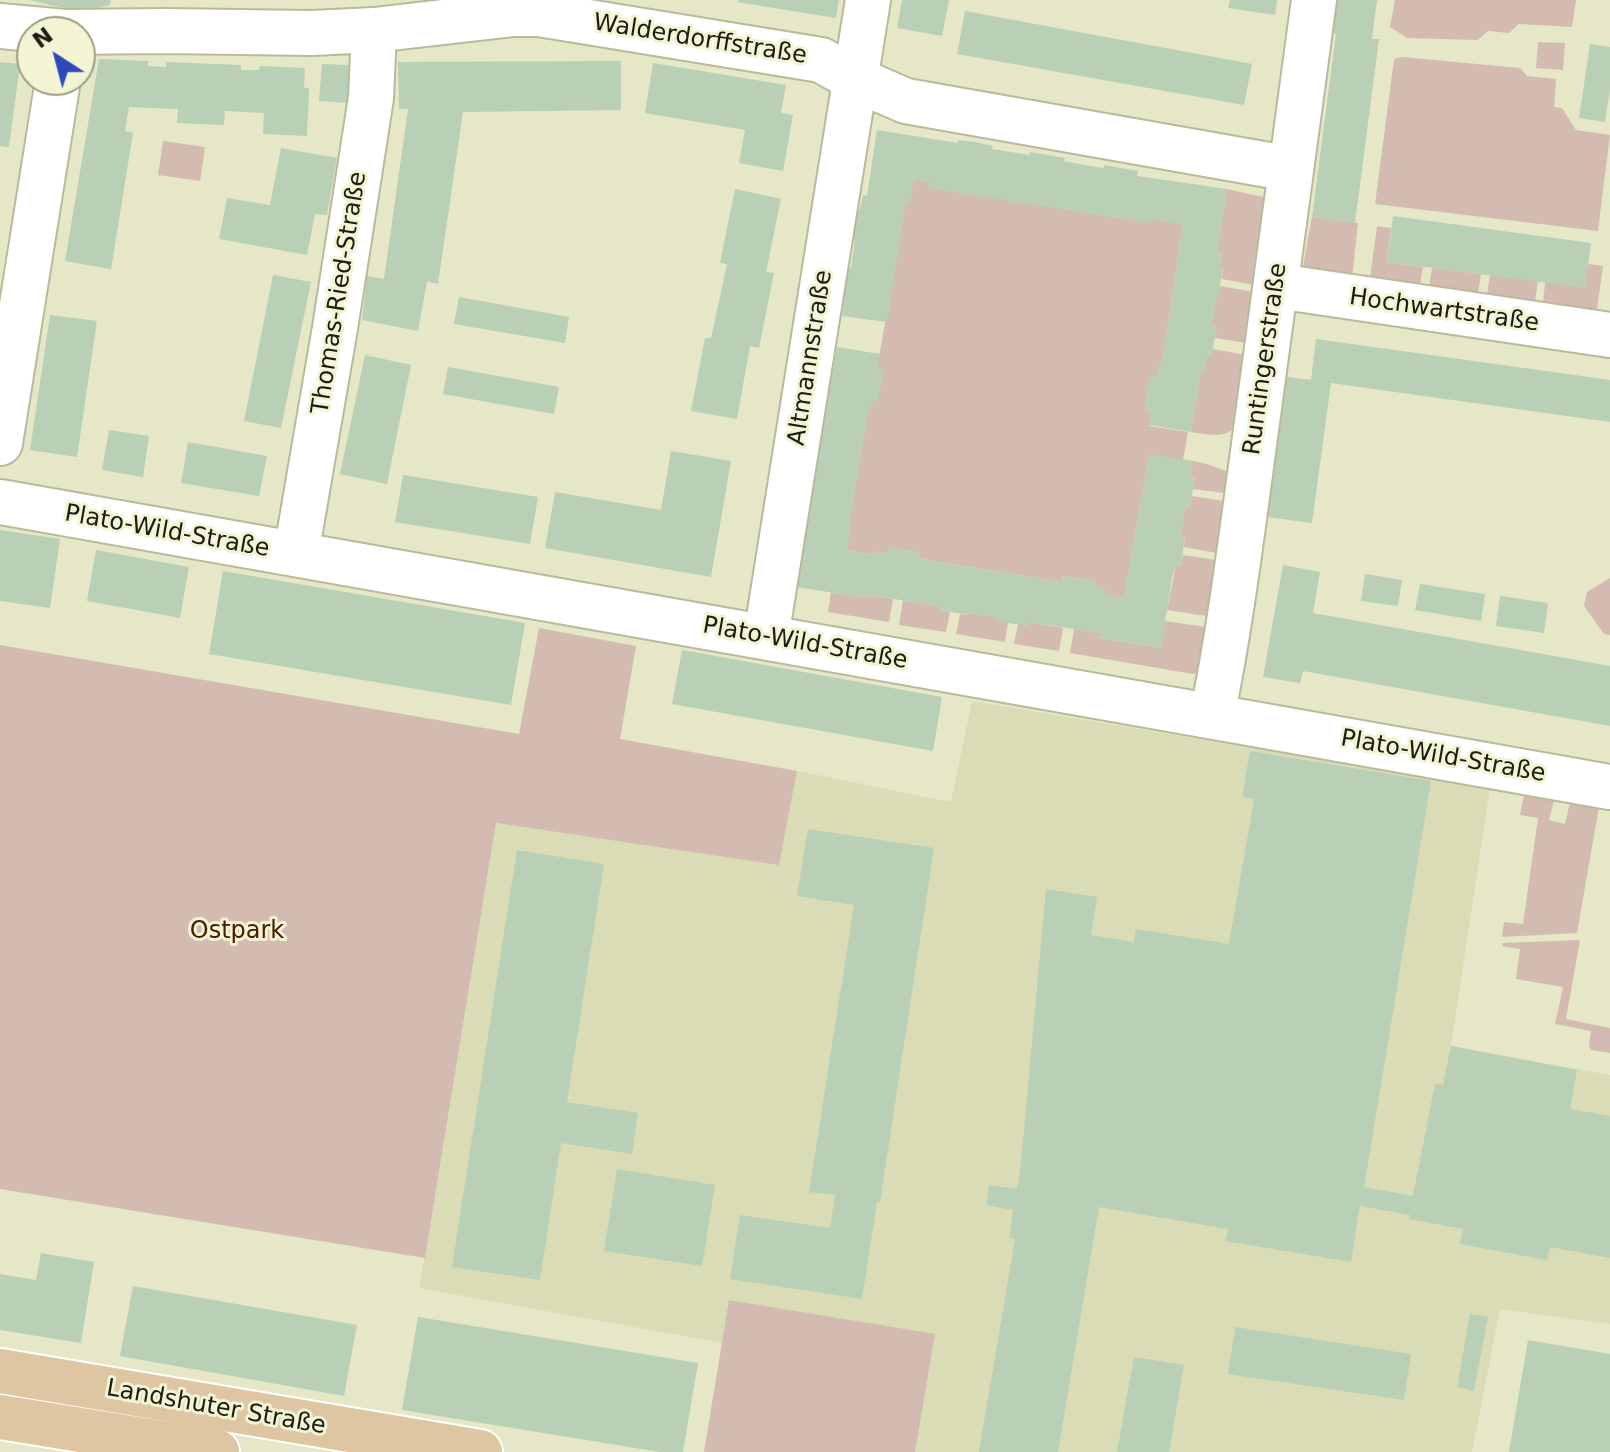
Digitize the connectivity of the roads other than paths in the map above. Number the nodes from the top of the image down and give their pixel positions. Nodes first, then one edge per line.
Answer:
1 (868, 0) edge
2 (1314, 0) edge
3 (515, 7) edge
4 (164, 15) edge
5 (96, 27) edge
6 (374, 30) junction
7 (855, 79) junction
8 (55, 96) edge
9 (1291, 169) junction
10 (1277, 286) junction
11 (1610, 335) edge
12 (0, 443) edge
13 (0, 502) edge
14 (296, 554) junction
15 (766, 637) junction
16 (1212, 716) junction
17 (1610, 787) edge
18 (0, 1371) edge
19 (0, 1417) edge
20 (362, 1442) edge
21 (217, 1452) edge
22 (480, 1452) edge

1 - 7 street, Altmannstraße
2 - 9 street, Runtingerstraße
3 - 6 street, Walderdorffstraße
3 - 7 street, Walderdorffstraße
4 - 5 street, Walderdorffstraße
4 - 6 street, Walderdorffstraße
6 - 14 street, Thomas-Ried-Straße
7 - 9 street, Walderdorffstraße
7 - 15 street, Altmannstraße
8 - 12 street
9 - 10 street, Runtingerstraße
10 - 11 street, Hochwartstraße
10 - 16 street, Runtingerstraße
13 - 14 street, Plato-Wild-Straße
14 - 15 street, Plato-Wild-Straße
15 - 16 street, Plato-Wild-Straße
16 - 17 street, Plato-Wild-Straße
18 - 20 main road, Landshuter Straße
19 - 21 main road, Landshuter Straße
20 - 22 main road, Landshuter Straße

